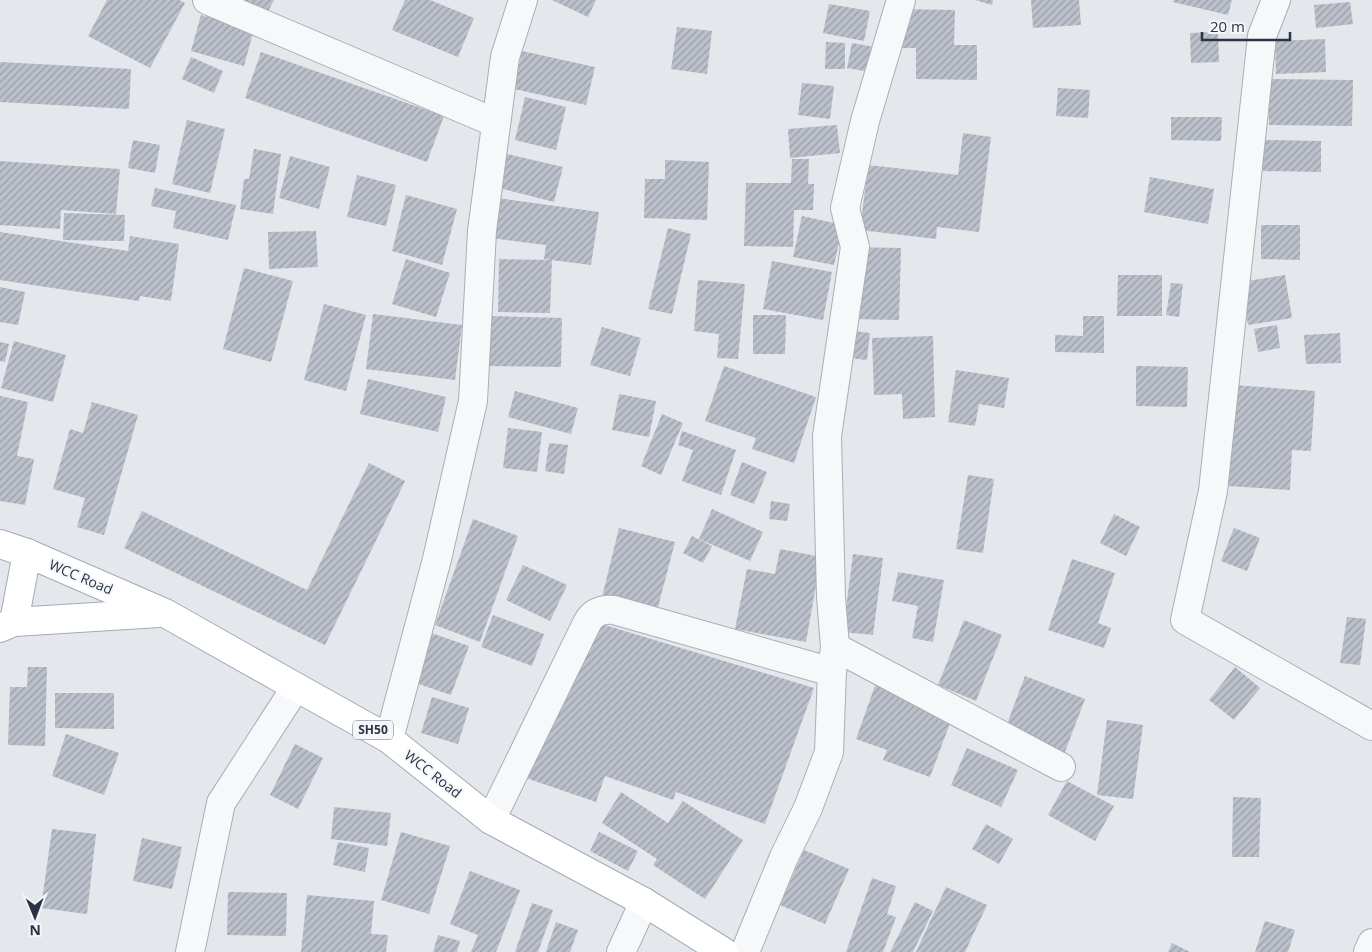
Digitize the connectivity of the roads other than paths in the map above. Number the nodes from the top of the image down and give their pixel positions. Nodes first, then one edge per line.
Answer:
1 (207, 0) edge
2 (523, 0) edge
3 (901, 0) edge
4 (1276, 0) edge
5 (496, 123) junction
6 (0, 544) edge
7 (26, 553) junction
8 (165, 613) junction
9 (7, 625) edge
10 (833, 659) junction
11 (296, 686) junction
12 (1372, 726) edge
13 (388, 739) junction
14 (1061, 767) dead end
15 (491, 820) junction
16 (644, 902) junction
17 (1372, 943) edge
18 (190, 952) edge
19 (621, 952) edge
20 (724, 952) edge
21 (745, 952) edge
22 (1368, 952) edge

1 - 5 street
2 - 5 street
3 - 10 street
4 - 12 street
5 - 13 street
6 - 7 main road, WCC Road / SH50
7 - 8 main road, WCC Road / SH50
7 - 9 main road
8 - 9 main road
8 - 11 main road, WCC Road / SH50
10 - 14 street
10 - 15 street
10 - 21 street
11 - 13 main road, WCC Road / SH50
11 - 18 street
13 - 15 main road, WCC Road / SH50
15 - 16 main road, WCC Road / SH50
16 - 19 street
16 - 20 main road, WCC Road / SH50
17 - 22 street

